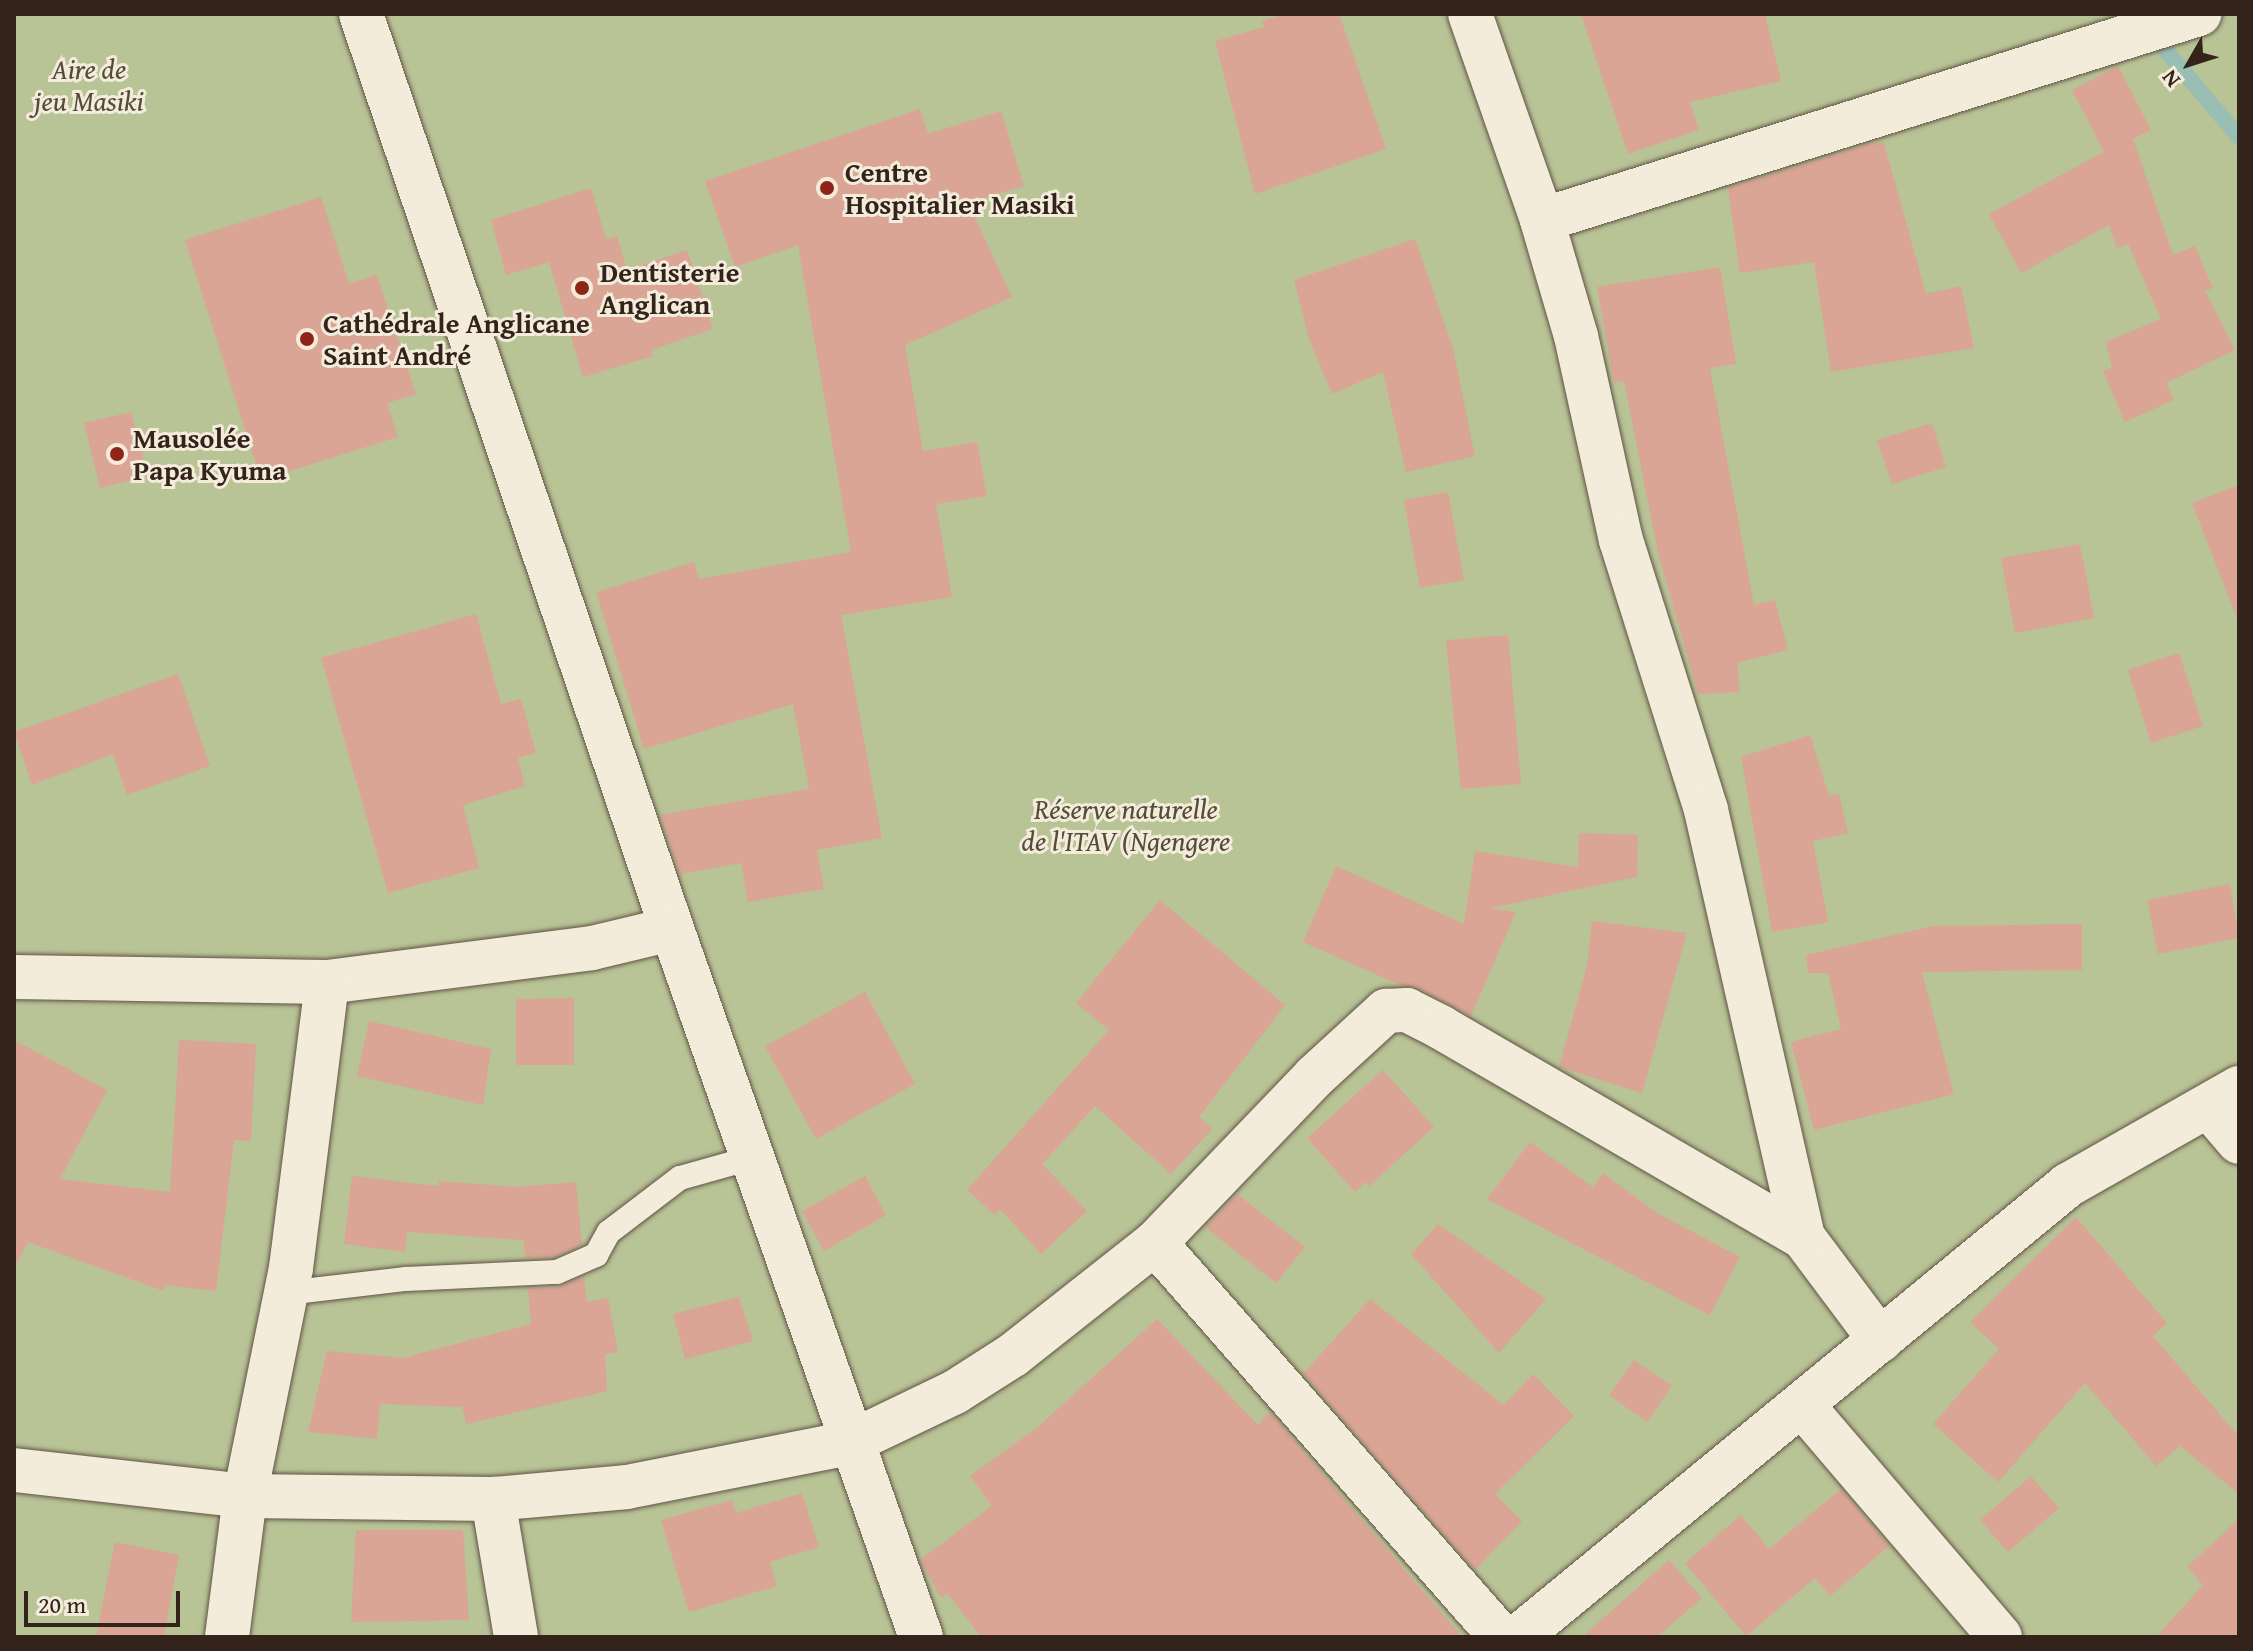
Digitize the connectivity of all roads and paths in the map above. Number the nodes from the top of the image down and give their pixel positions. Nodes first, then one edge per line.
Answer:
1 (361, 14) edge
2 (1470, 14) edge
3 (2199, 14) edge
4 (1542, 220) junction
5 (672, 929) junction
6 (14, 977) edge
7 (327, 982) junction
8 (2224, 1098) edge
9 (2239, 1142) edge
10 (751, 1158) junction
11 (1803, 1237) junction
12 (1155, 1243) junction
13 (286, 1293) junction
14 (1880, 1340) junction
15 (1802, 1405) junction
16 (849, 1443) junction
17 (14, 1470) edge
18 (245, 1496) junction
19 (493, 1499) junction
20 (227, 1637) edge
21 (516, 1637) edge
22 (921, 1637) edge
23 (1501, 1637) edge
24 (1518, 1637) edge
25 (2000, 1637) edge

1 - 5 street
2 - 4 street
3 - 4 street
4 - 11 street
5 - 7 street
5 - 10 street
6 - 7 street
7 - 13 street
8 - 9 street
8 - 14 street
10 - 13 lane
10 - 16 street
11 - 12 street
11 - 14 street
12 - 16 street
12 - 23 street
13 - 18 street
14 - 15 street
15 - 24 street
15 - 25 street
16 - 19 street
16 - 22 street
17 - 18 street
18 - 19 street
18 - 20 street
19 - 21 street

